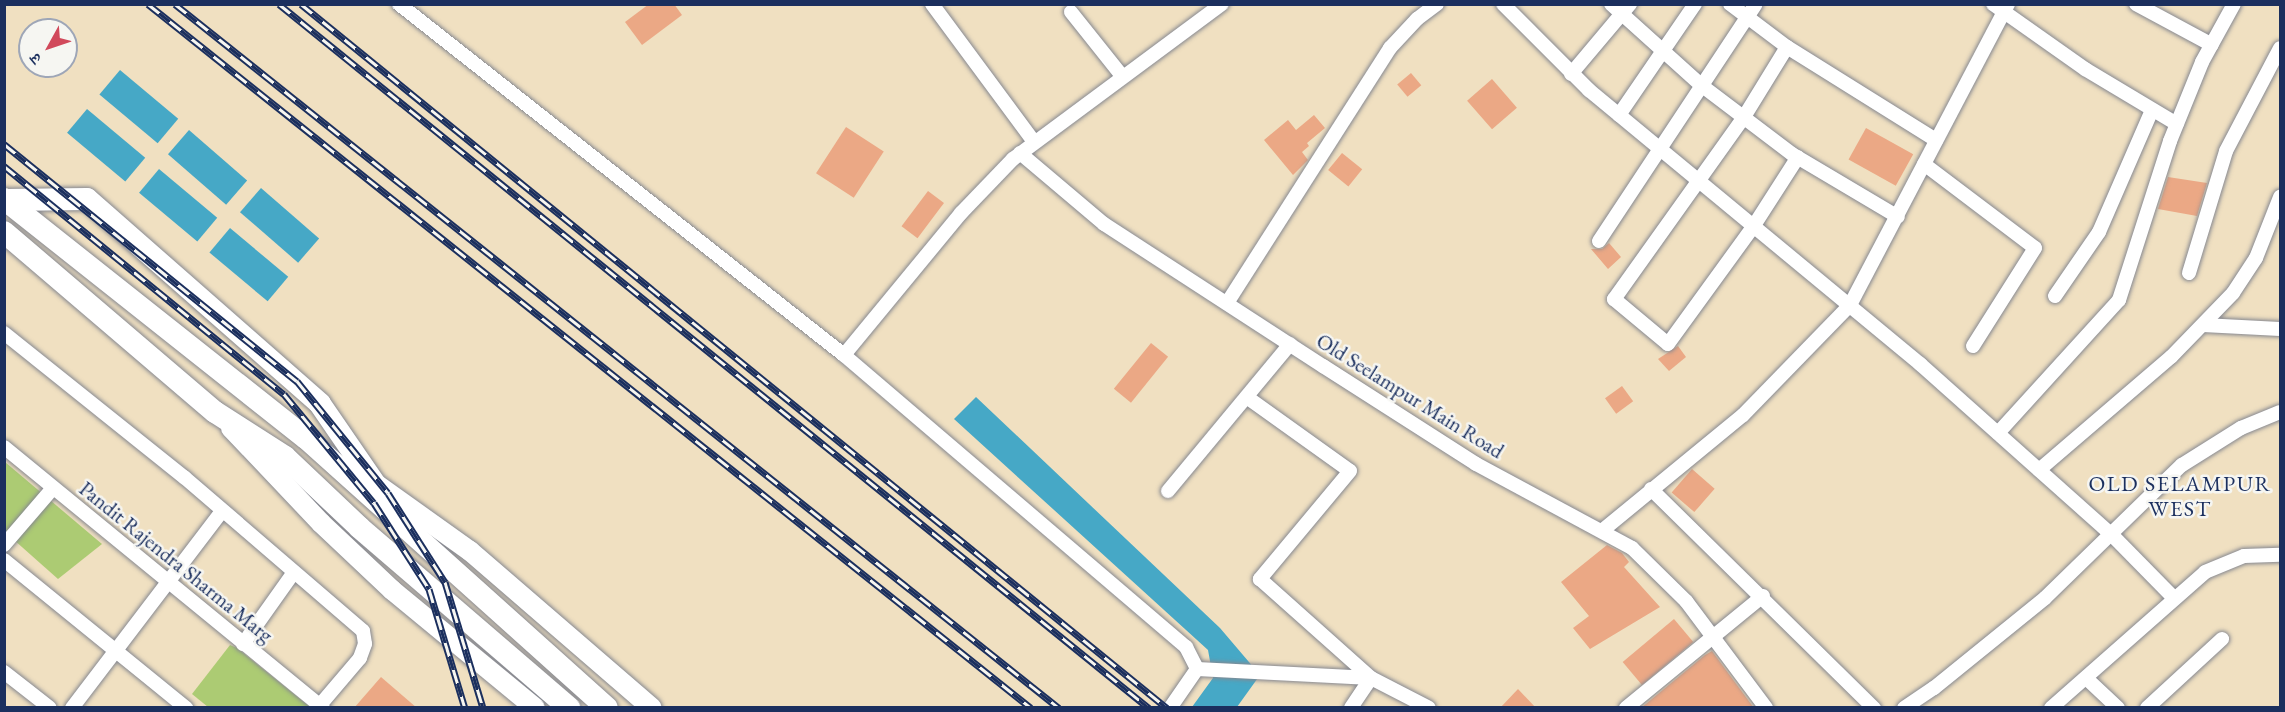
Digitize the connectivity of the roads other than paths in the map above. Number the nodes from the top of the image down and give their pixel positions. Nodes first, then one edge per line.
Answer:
1 (399, 4) edge
2 (932, 4) edge
3 (1222, 4) edge
4 (1437, 4) edge
5 (1503, 4) edge
6 (1611, 4) edge
7 (1695, 4) edge
8 (1730, 4) edge
9 (1756, 4) edge
10 (2136, 4) edge
11 (2234, 4) edge
12 (2001, 7) edge
13 (1627, 10) edge
14 (1071, 12) dead end
15 (1747, 19) junction
16 (2212, 45) junction
17 (1786, 47) junction
18 (2280, 48) edge
19 (1664, 52) junction
20 (1571, 74) junction
21 (1122, 76) junction
22 (1701, 85) junction
23 (2152, 111) junction
24 (1619, 116) junction
25 (1744, 117) junction
26 (2177, 124) junction
27 (1038, 139) junction
28 (1936, 140) junction
29 (1663, 149) junction
30 (1020, 153) junction
31 (1798, 157) junction
32 (1924, 164) junction
33 (1699, 180) junction
34 (2280, 197) edge
35 (5, 199) edge
36 (1898, 218) junction
37 (1753, 227) junction
38 (4, 232) edge
39 (1599, 241) dead end
40 (2189, 273) dead end
41 (2055, 297) dead end
42 (1227, 303) junction
43 (1850, 305) junction
44 (2203, 325) junction
45 (2280, 329) edge
46 (4, 333) edge
47 (1290, 345) junction
48 (1973, 346) dead end
49 (844, 355) junction
50 (1248, 398) junction
51 (215, 412) junction
52 (2280, 412) edge
53 (1998, 433) junction
54 (306, 438) junction
55 (4, 447) edge
56 (2039, 470) junction
57 (375, 483) junction
58 (53, 488) junction
59 (1651, 489) junction
60 (1168, 491) dead end
61 (222, 511) junction
62 (397, 516) junction
63 (1603, 530) junction
64 (2111, 534) junction
65 (443, 544) junction
66 (4, 545) edge
67 (2280, 555) edge
68 (4, 560) edge
69 (294, 572) junction
70 (166, 581) junction
71 (1763, 596) junction
72 (2173, 597) junction
73 (1713, 638) junction
74 (2222, 639) dead end
75 (243, 644) junction
76 (114, 650) junction
77 (1203, 669) junction
78 (4, 672) edge
79 (1371, 678) junction
80 (2086, 678) junction
81 (322, 706) edge
82 (50, 708) edge
83 (72, 708) edge
84 (186, 708) edge
85 (535, 708) edge
86 (569, 708) edge
87 (607, 708) edge
88 (652, 708) edge
89 (1170, 708) edge
90 (1351, 708) edge
91 (1430, 708) edge
92 (1626, 708) edge
93 (1766, 708) edge
94 (1874, 708) edge
95 (1904, 708) edge
96 (2051, 708) edge
97 (2118, 708) edge
98 (2146, 708) edge

1 - 49 street
2 - 27 street
3 - 21 street
4 - 42 street
5 - 20 street
6 - 13 street
7 - 19 street
8 - 15 street
9 - 15 street
10 - 16 street
11 - 16 street
12 - 23 street
12 - 28 street
13 - 19 street
13 - 20 street
14 - 21 street
15 - 17 street
15 - 22 street
16 - 26 street
17 - 25 street
17 - 28 street
18 - 40 street
19 - 22 street
19 - 24 street
20 - 24 street
21 - 27 street
22 - 25 street
22 - 29 street
23 - 26 street
23 - 41 street
24 - 29 street
25 - 31 street
25 - 33 street
26 - 53 street
27 - 30 street
28 - 32 street
29 - 33 street
29 - 39 street
30 - 42 street, Old Seelampur Main Road
30 - 49 street
31 - 36 street
31 - 37 street
32 - 36 street
32 - 48 street
33 - 37 street
33 - 37 street
34 - 44 street
35 - 54 highway
35 - 57 highway
36 - 43 street
37 - 43 street
38 - 51 highway
42 - 47 street, Old Seelampur Main Road
43 - 53 street
43 - 59 street
44 - 45 street
44 - 56 street
46 - 61 street
47 - 50 street
47 - 63 street, Old Seelampur Main Road
49 - 77 street
50 - 60 street
50 - 79 street
51 - 85 main road
51 - 86 highway
52 - 64 street
53 - 56 street
54 - 57 main road
54 - 62 highway
55 - 58 street, Pandit Rajendra Sharma Marg
56 - 64 street
57 - 62 highway
57 - 65 main road
58 - 66 street
58 - 70 street, Pandit Rajendra Sharma Marg
59 - 63 street
59 - 71 street
61 - 69 street
61 - 70 street
62 - 65 highway
63 - 73 street, Old Seelampur Main Road
64 - 72 street
64 - 95 street
65 - 87 highway
65 - 88 main road
67 - 72 street
68 - 76 street
69 - 75 street
69 - 81 street
70 - 75 street, Pandit Rajendra Sharma Marg
70 - 76 street
71 - 73 street
71 - 94 street
72 - 80 street
73 - 92 street
73 - 93 street, Old Seelampur Main Road
74 - 98 street
75 - 81 street, Pandit Rajendra Sharma Marg
76 - 83 street
76 - 84 street
77 - 79 street
77 - 89 street
78 - 82 street
79 - 90 street
79 - 91 street
80 - 96 street
80 - 97 street

